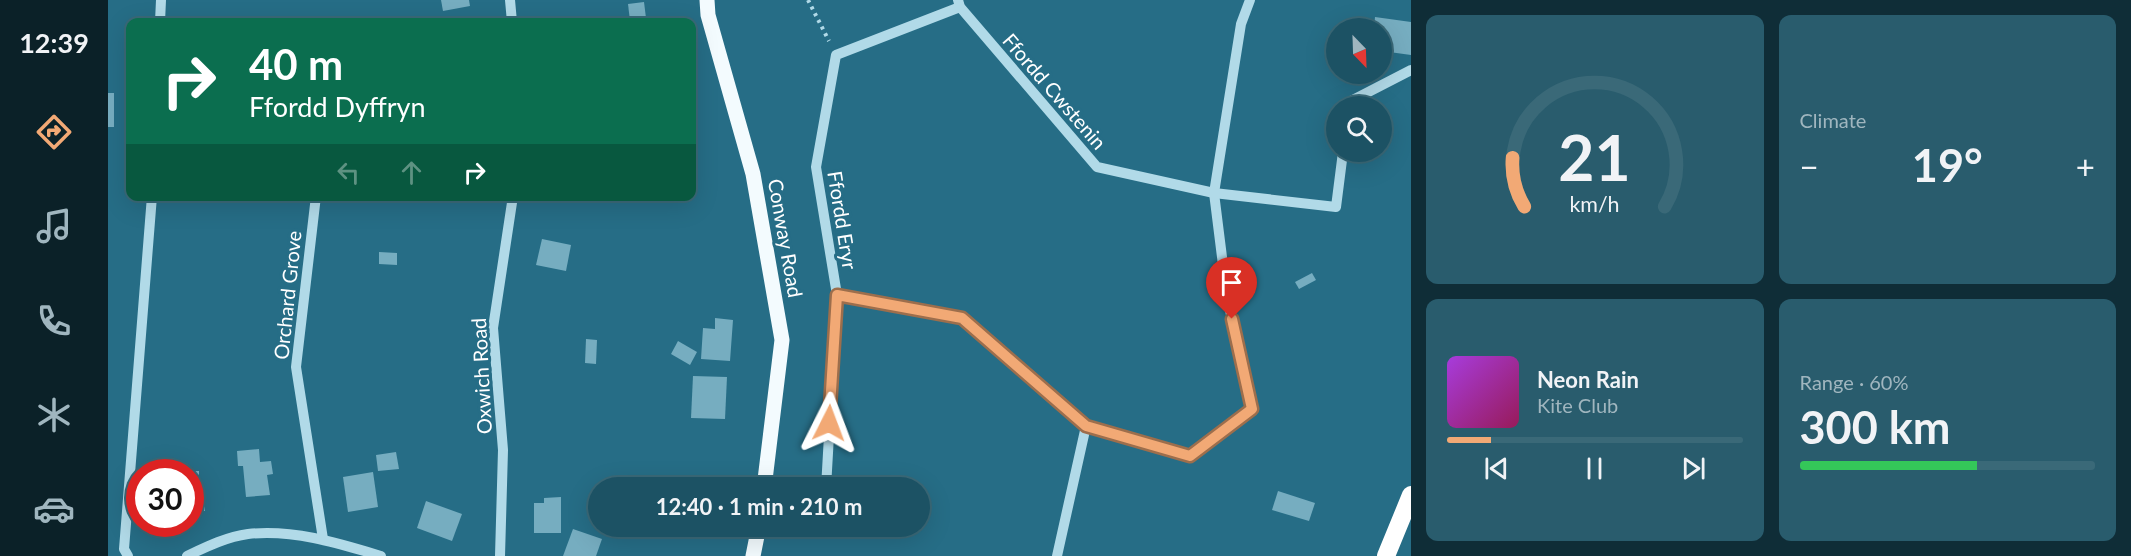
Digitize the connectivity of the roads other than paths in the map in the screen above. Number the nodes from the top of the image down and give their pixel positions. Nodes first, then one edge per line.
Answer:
1 (161, 0) edge
2 (510, 0) edge
3 (707, 0) edge
4 (1250, 0) edge
5 (959, 4) edge
6 (160, 18) edge
7 (512, 18) edge
8 (1411, 70) edge
9 (1361, 96) edge
10 (1342, 162) edge
11 (1214, 193) junction
12 (152, 201) edge
13 (315, 201) edge
14 (512, 201) edge
15 (837, 295) junction
16 (1086, 426) junction
17 (765, 477) edge
18 (827, 477) edge
19 (1411, 495) edge
20 (757, 537) edge
21 (323, 539) junction
22 (128, 556) edge
23 (187, 556) edge
24 (381, 556) edge
25 (500, 556) edge
26 (753, 556) edge
27 (1057, 556) edge
28 (1386, 556) edge

1 - 6 street
2 - 7 street
3 - 17 main road, Conway Road
4 - 11 street
5 - 11 street, Ffordd Cwstenin
5 - 15 street, Ffordd Eryr
8 - 9 street
10 - 11 street, Ffordd Cwstenin
11 - 16 street
12 - 22 street
13 - 21 street, Orchard Grove
14 - 25 street, Oxwich Road
15 - 16 street
15 - 18 street, Ffordd Eryr
16 - 27 street
19 - 28 highway
20 - 26 main road
21 - 23 street
21 - 24 street

